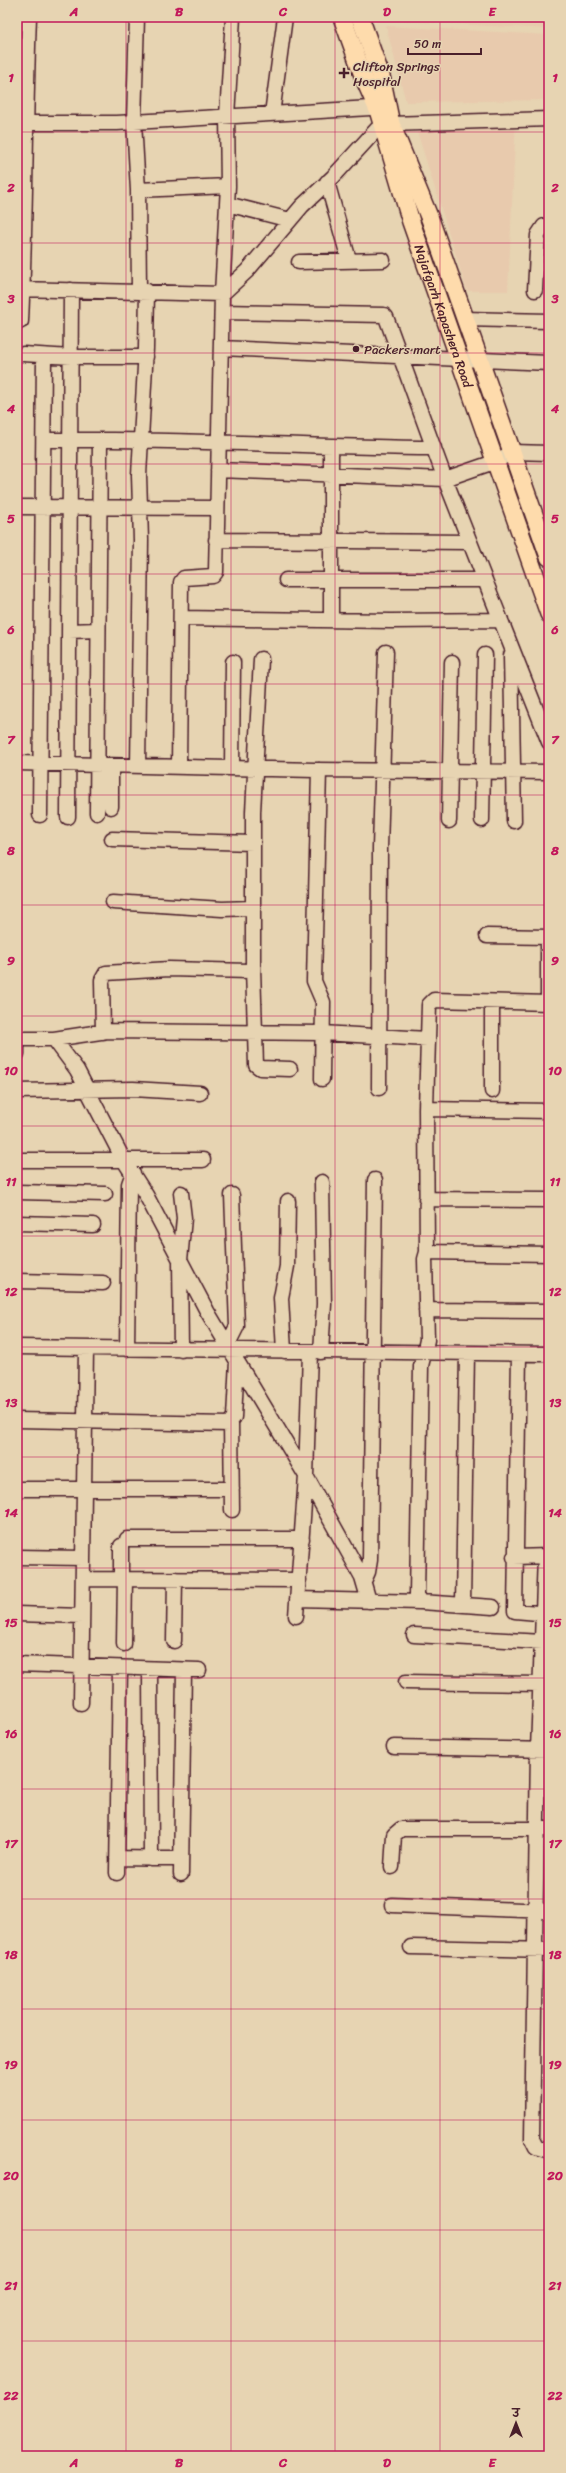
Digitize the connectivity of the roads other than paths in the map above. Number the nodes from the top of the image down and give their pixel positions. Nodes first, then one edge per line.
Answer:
1 (29, 17) edge
2 (137, 17) edge
3 (233, 17) edge
4 (285, 17) edge
5 (342, 17) edge
6 (360, 17) edge
7 (383, 108) junction
8 (272, 114) junction
9 (228, 116) junction
10 (549, 120) edge
11 (134, 122) junction
12 (21, 123) edge
13 (387, 126) junction
14 (327, 182) junction
15 (228, 186) junction
16 (138, 190) junction
17 (227, 204) junction
18 (21, 207) edge
19 (290, 220) junction
20 (549, 225) edge
21 (349, 260) junction
22 (383, 260) dead end
23 (299, 262) dead end
24 (20, 289) edge
25 (71, 290) junction
26 (143, 290) junction
27 (535, 290) dead end
28 (222, 294) junction
29 (222, 312) junction
30 (465, 319) junction
31 (549, 322) edge
32 (17, 323) edge
33 (221, 348) junction
34 (23, 354) dead end
35 (44, 356) junction
36 (71, 357) junction
37 (146, 357) junction
38 (402, 358) junction
39 (461, 359) junction
40 (480, 360) junction
41 (549, 363) edge
42 (44, 440) junction
43 (71, 440) junction
44 (100, 440) junction
45 (140, 442) junction
46 (219, 442) junction
47 (331, 446) junction
48 (434, 448) junction
49 (512, 452) junction
50 (549, 453) edge
51 (496, 461) junction
52 (218, 470) junction
53 (331, 475) junction
54 (444, 480) junction
55 (138, 506) junction
56 (17, 507) edge
57 (44, 507) junction
58 (217, 508) junction
59 (69, 509) junction
60 (100, 509) junction
61 (216, 540) junction
62 (331, 541) junction
63 (470, 542) junction
64 (549, 556) edge
65 (286, 580) dead end
66 (331, 580) junction
67 (485, 580) junction
68 (549, 614) edge
69 (181, 618) junction
70 (331, 620) junction
71 (501, 620) junction
72 (98, 630) junction
73 (69, 631) junction
74 (511, 646) junction
75 (386, 652) dead end
76 (485, 655) dead end
77 (261, 659) dead end
78 (234, 662) dead end
79 (452, 662) dead end
80 (549, 742) edge
81 (17, 763) edge
82 (39, 763) junction
83 (68, 764) junction
84 (96, 765) junction
85 (111, 766) junction
86 (138, 766) junction
87 (179, 766) junction
88 (232, 767) junction
89 (257, 768) junction
90 (319, 770) junction
91 (384, 771) junction
92 (450, 771) junction
93 (484, 772) junction
94 (549, 772) edge
95 (514, 773) junction
96 (111, 807) dead end
97 (96, 813) dead end
98 (40, 815) dead end
99 (68, 817) dead end
100 (482, 820) dead end
101 (449, 821) dead end
102 (514, 821) dead end
103 (112, 839) dead end
104 (254, 842) junction
105 (113, 902) dead end
106 (253, 908) junction
107 (487, 936) dead end
108 (549, 937) edge
109 (254, 968) junction
110 (492, 1002) junction
111 (548, 1003) edge
112 (103, 1032) junction
113 (256, 1033) junction
114 (322, 1033) junction
115 (380, 1036) junction
116 (17, 1038) edge
117 (54, 1039) junction
118 (427, 1039) junction
119 (17, 1054) edge
120 (290, 1069) dead end
121 (322, 1079) dead end
122 (379, 1088) dead end
123 (17, 1091) edge
124 (87, 1091) junction
125 (492, 1091) dead end
126 (200, 1093) dead end
127 (426, 1109) junction
128 (549, 1111) edge
129 (123, 1159) junction
130 (17, 1160) edge
131 (204, 1160) dead end
132 (133, 1173) junction
133 (375, 1180) dead end
134 (322, 1182) dead end
135 (17, 1192) edge
136 (181, 1193) dead end
137 (105, 1194) dead end
138 (232, 1194) dead end
139 (426, 1199) junction
140 (549, 1200) edge
141 (288, 1201) dead end
142 (17, 1223) edge
143 (93, 1225) dead end
144 (427, 1252) junction
145 (549, 1254) edge
146 (180, 1260) junction
147 (17, 1281) edge
148 (103, 1283) dead end
149 (426, 1310) junction
150 (549, 1311) edge
151 (17, 1347) edge
152 (86, 1349) junction
153 (126, 1349) junction
154 (181, 1350) junction
155 (284, 1351) junction
156 (232, 1352) junction
157 (315, 1352) junction
158 (373, 1353) junction
159 (467, 1353) junction
160 (423, 1354) junction
161 (519, 1354) junction
162 (549, 1354) edge
163 (17, 1420) edge
164 (85, 1421) junction
165 (232, 1422) junction
166 (306, 1476) junction
167 (17, 1489) edge
168 (84, 1489) junction
169 (232, 1489) junction
170 (232, 1510) dead end
171 (302, 1539) junction
172 (547, 1556) edge
173 (17, 1557) edge
174 (514, 1557) junction
175 (83, 1558) junction
176 (83, 1579) junction
177 (123, 1579) junction
178 (175, 1579) junction
179 (299, 1580) junction
180 (364, 1581) junction
181 (297, 1599) junction
182 (369, 1601) junction
183 (420, 1602) junction
184 (463, 1604) junction
185 (492, 1607) dead end
186 (17, 1614) edge
187 (547, 1614) edge
188 (82, 1616) junction
189 (296, 1616) dead end
190 (414, 1635) dead end
191 (174, 1641) dead end
192 (542, 1642) junction
193 (124, 1644) dead end
194 (17, 1664) edge
195 (545, 1666) edge
196 (82, 1667) junction
197 (120, 1668) junction
198 (150, 1669) junction
199 (184, 1670) junction
200 (199, 1670) dead end
201 (406, 1682) dead end
202 (540, 1684) junction
203 (81, 1703) dead end
204 (394, 1747) dead end
205 (543, 1750) edge
206 (543, 1829) edge
207 (117, 1858) junction
208 (150, 1859) junction
209 (181, 1859) junction
210 (392, 1867) dead end
211 (117, 1873) dead end
212 (181, 1874) dead end
213 (392, 1905) dead end
214 (543, 1911) edge
215 (410, 1947) dead end
216 (542, 1949) edge
217 (549, 2151) edge

1 - 12 street
2 - 11 street
3 - 9 street
4 - 8 street
5 - 7 main road, Najafgarh Kapashera Road
6 - 7 main road, Najafgarh Kapashera Road
7 - 8 street
7 - 13 main road, Najafgarh Kapashera Road
8 - 9 street
9 - 11 street
9 - 15 street
10 - 13 street
11 - 12 street
11 - 16 street
12 - 18 street
13 - 14 street
13 - 30 main road, Najafgarh Kapashera Road
13 - 39 main road, Najafgarh Kapashera Road
14 - 19 street
14 - 21 street
15 - 16 street
15 - 17 street
16 - 26 street
17 - 19 street
17 - 28 street
18 - 24 street
19 - 28 street
20 - 27 street
21 - 22 street
21 - 23 street
24 - 25 street
24 - 32 street
25 - 26 street
25 - 36 street
26 - 28 street
26 - 37 street
28 - 29 street
29 - 33 street
29 - 38 street
30 - 31 street
30 - 40 main road, Najafgarh Kapashera Road
33 - 38 street
33 - 46 street
34 - 35 street
35 - 36 street
35 - 42 street
36 - 37 street
36 - 43 street
37 - 45 street
38 - 39 street
38 - 48 street
39 - 40 street
39 - 51 main road, Najafgarh Kapashera Road
40 - 41 street
40 - 49 main road, Najafgarh Kapashera Road
42 - 43 street
42 - 57 street
43 - 44 street
43 - 59 street
44 - 45 street
44 - 60 street
45 - 46 street
45 - 55 street
46 - 47 street
46 - 52 street
47 - 48 street
47 - 53 street
48 - 54 street
49 - 50 street
49 - 51 street
49 - 64 main road, Najafgarh Kapashera Road
51 - 54 street
51 - 68 main road, Najafgarh Kapashera Road
52 - 53 street
52 - 58 street
53 - 54 street
53 - 62 street
54 - 63 street
55 - 58 street
55 - 60 street
55 - 86 street
56 - 57 street
57 - 59 street
57 - 82 street
58 - 61 street
59 - 60 street
59 - 73 street
60 - 72 street
61 - 62 street
61 - 69 street
62 - 63 street
62 - 66 street
63 - 67 street
65 - 66 street
66 - 67 street
66 - 70 street
67 - 71 street
69 - 70 street
69 - 87 street
70 - 71 street
71 - 74 street
72 - 73 street
72 - 84 street
73 - 83 street
74 - 80 street
74 - 95 street
75 - 91 street
76 - 93 street
77 - 89 street
78 - 88 street
79 - 92 street
81 - 82 street
82 - 83 street
82 - 98 street
83 - 84 street
83 - 99 street
84 - 85 street
84 - 97 street
85 - 86 street
85 - 96 street
86 - 87 street
87 - 88 street
88 - 89 street
89 - 90 street
89 - 104 street
90 - 91 street
90 - 114 street
91 - 92 street
91 - 115 street
92 - 93 street
92 - 101 street
93 - 95 street
93 - 100 street
94 - 95 street
95 - 102 street
103 - 104 street
104 - 106 street
105 - 106 street
106 - 109 street
107 - 108 street
108 - 111 street
109 - 112 street
109 - 113 street
110 - 111 street
110 - 118 street
110 - 125 street
112 - 113 street
112 - 117 street
113 - 114 street
113 - 120 street
114 - 115 street
114 - 121 street
115 - 118 street
115 - 122 street
116 - 117 street
116 - 119 street
117 - 124 street
118 - 127 street
123 - 124 street
124 - 126 street
124 - 129 street
127 - 128 street
127 - 139 street
129 - 130 street
129 - 131 street
129 - 132 street
132 - 146 street
132 - 153 street
133 - 158 street
134 - 157 street
135 - 137 street
136 - 146 street
138 - 156 street
139 - 140 street
139 - 144 street
141 - 155 street
142 - 143 street
144 - 145 street
144 - 149 street
146 - 154 street
146 - 156 street
147 - 148 street
149 - 150 street
149 - 160 street
151 - 152 street
152 - 153 street
152 - 164 street
153 - 154 street
154 - 156 street
155 - 156 street
155 - 157 street
156 - 165 street
156 - 166 street
157 - 158 street
157 - 166 street
158 - 160 street
158 - 180 street
159 - 160 street
159 - 161 street
159 - 184 street
160 - 183 street
161 - 162 street
161 - 174 street
163 - 164 street
164 - 165 street
164 - 168 street
165 - 169 street
166 - 171 street
166 - 180 street
167 - 168 street
168 - 169 street
168 - 175 street
169 - 170 street
171 - 177 street
171 - 179 street
172 - 174 street
172 - 187 street
173 - 175 street
174 - 187 street
175 - 176 street
176 - 177 street
176 - 188 street
177 - 178 street
177 - 193 street
178 - 179 street
178 - 191 street
179 - 181 street
180 - 182 street
181 - 182 street
181 - 189 street
182 - 183 street
183 - 184 street
184 - 185 street
186 - 188 street
187 - 192 street
188 - 196 street
190 - 192 street
192 - 195 street
194 - 196 street
195 - 202 street
196 - 197 street
196 - 203 street
197 - 198 street
197 - 207 street
198 - 199 street
198 - 208 street
199 - 200 street
199 - 209 street
201 - 202 street
202 - 205 street
204 - 205 street
205 - 206 street
206 - 210 street
206 - 214 street
207 - 208 street
207 - 211 street
208 - 209 street
209 - 212 street
213 - 214 street
214 - 216 street
215 - 216 street
216 - 217 street

